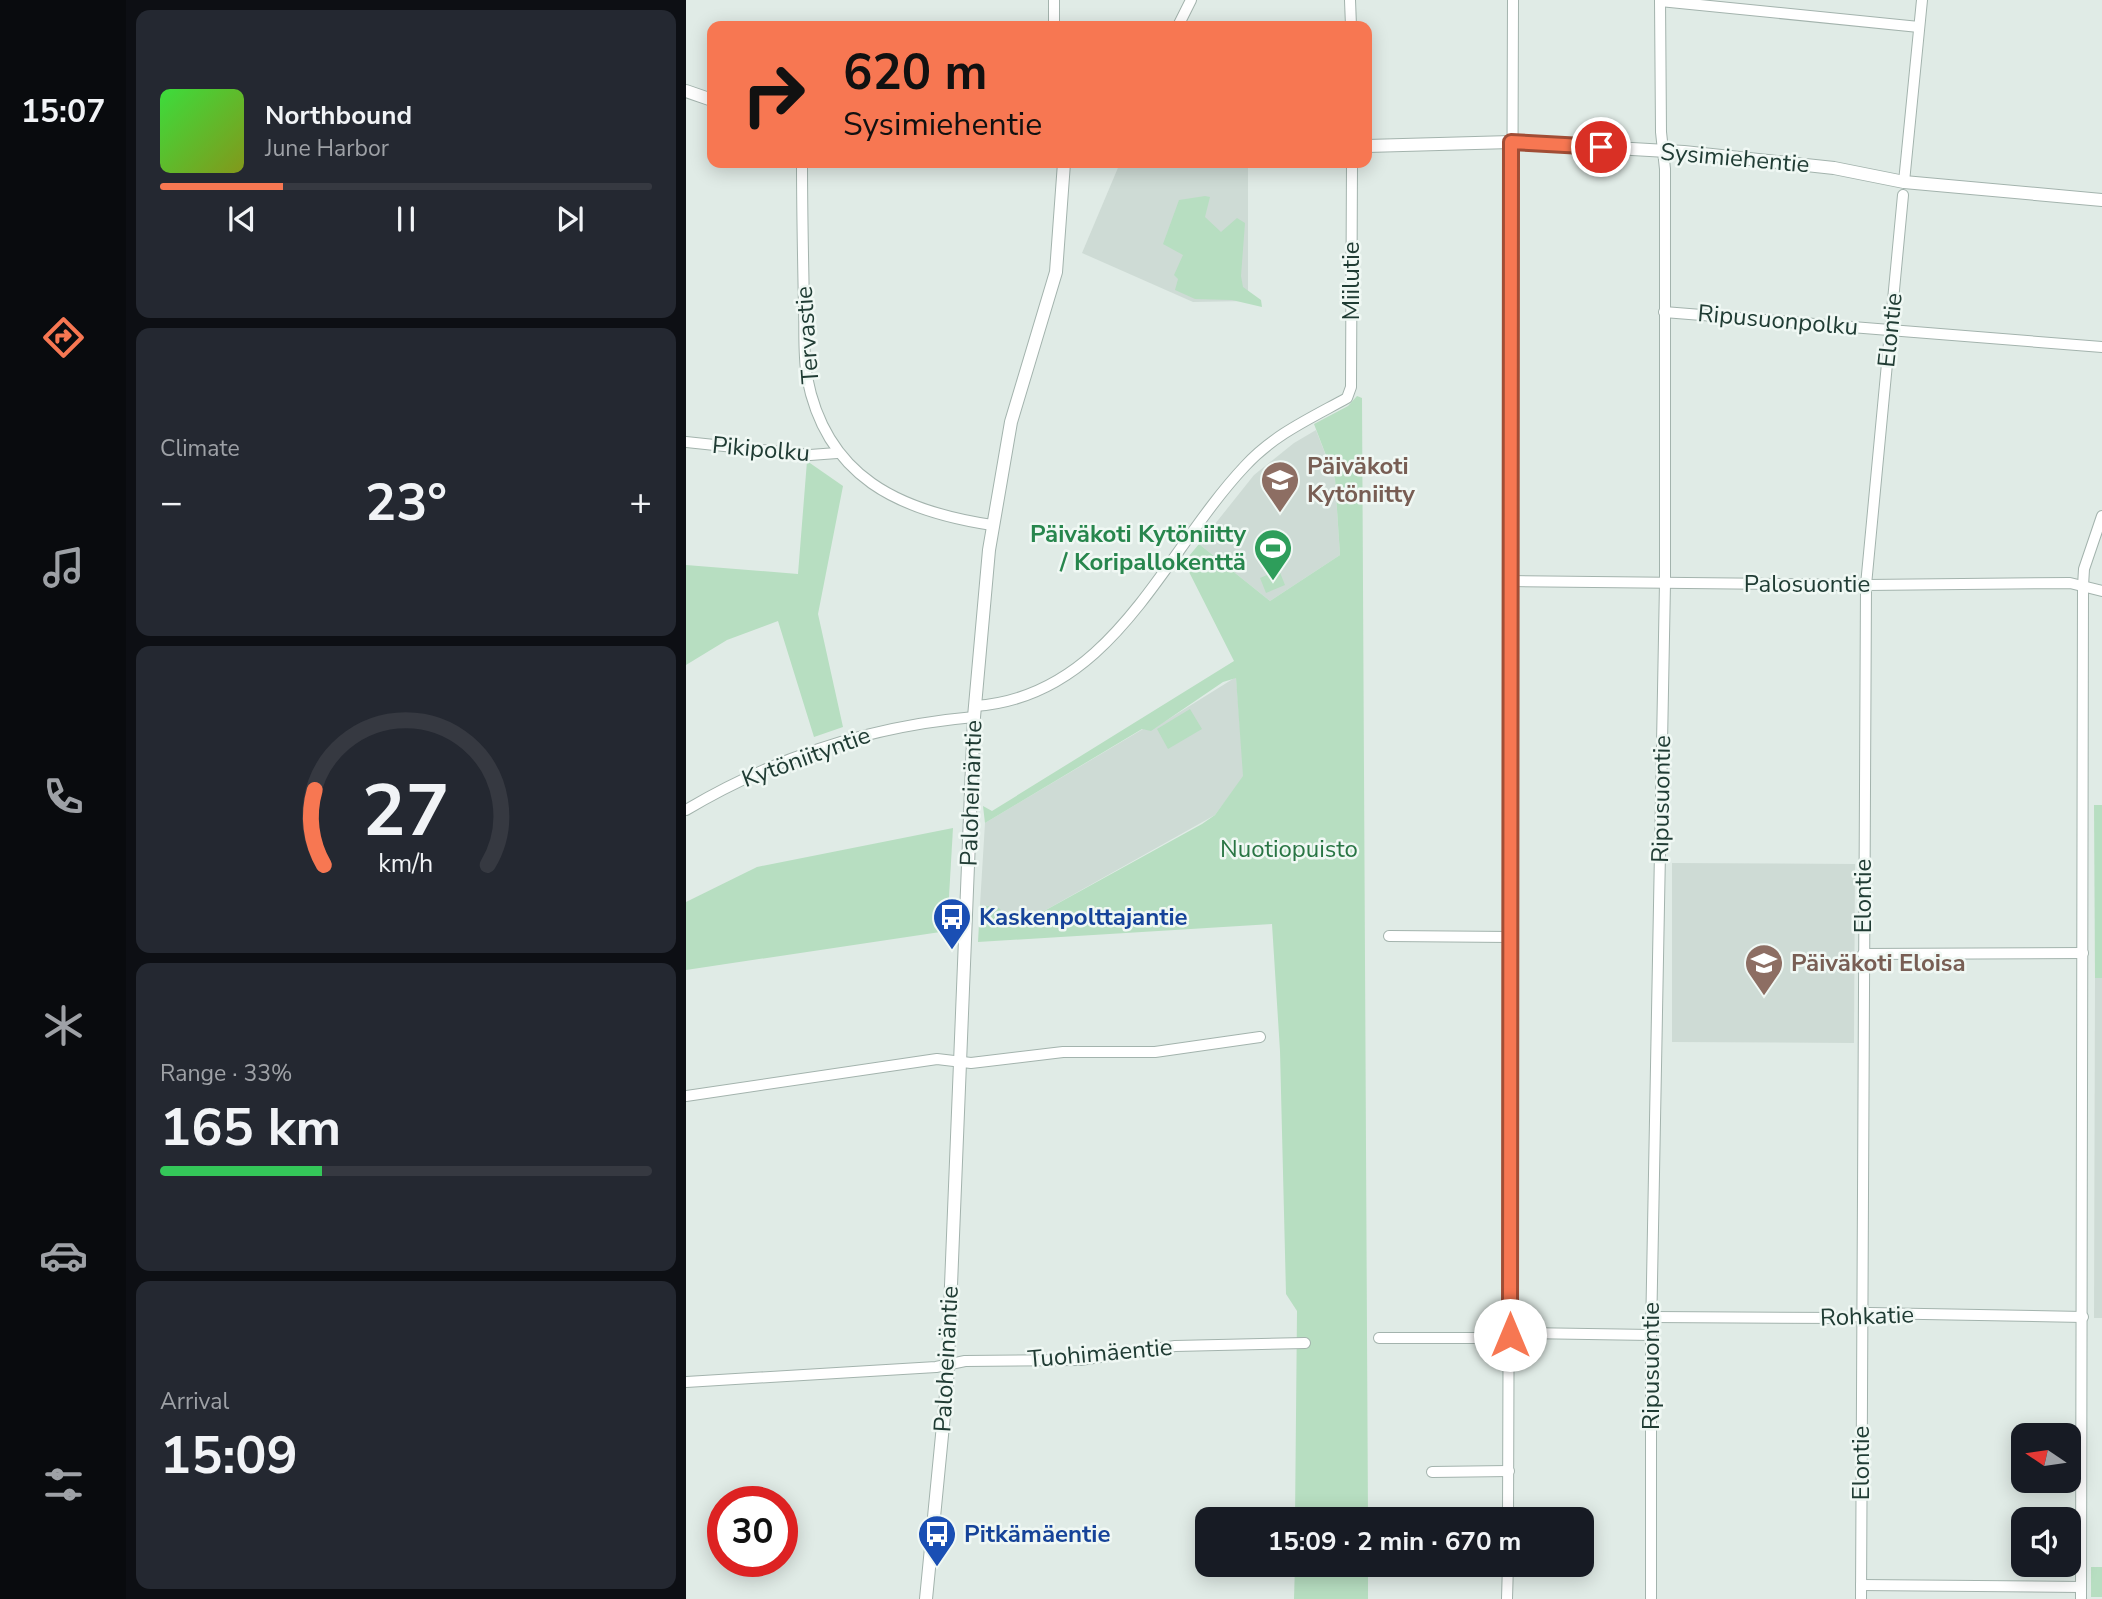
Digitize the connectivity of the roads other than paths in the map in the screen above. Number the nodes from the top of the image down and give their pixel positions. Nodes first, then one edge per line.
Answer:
1 (1054, 0) edge
2 (1191, 0) edge
3 (1350, 0) edge
4 (1513, 0) edge
5 (1660, 0) edge
6 (1922, 0) edge
7 (1054, 21) edge
8 (1180, 21) edge
9 (1351, 21) edge
10 (1919, 27) junction
11 (686, 91) edge
12 (707, 98) edge
13 (1511, 142) junction
14 (1372, 146) edge
15 (1663, 151) junction
16 (802, 168) edge
17 (1064, 168) edge
18 (1352, 168) edge
19 (1904, 189) junction
20 (2102, 200) edge
21 (1664, 312) junction
22 (1889, 329) junction
23 (2102, 347) edge
24 (1347, 398) joint
25 (686, 442) edge
26 (837, 453) junction
27 (2102, 516) edge
28 (992, 525) junction
29 (1511, 581) junction
30 (1665, 583) junction
31 (1866, 585) junction
32 (2083, 586) junction
33 (2102, 591) edge
34 (975, 712) junction
35 (686, 810) edge
36 (1389, 936) dead end
37 (1511, 937) junction
38 (2083, 953) junction
39 (1863, 954) junction
40 (1260, 1037) dead end
41 (960, 1060) junction
42 (686, 1096) edge
43 (1860, 1316) junction
44 (1651, 1317) junction
45 (2082, 1317) junction
46 (1510, 1335) junction
47 (1651, 1335) junction
48 (1379, 1338) dead end
49 (1305, 1343) dead end
50 (947, 1365) junction
51 (686, 1381) edge
52 (1509, 1471) junction
53 (1433, 1472) dead end
54 (1508, 1507) edge
55 (1508, 1577) edge
56 (1861, 1585) junction
57 (2081, 1587) junction
58 (926, 1599) edge
59 (1507, 1599) edge
60 (1651, 1599) edge
61 (1861, 1599) edge
62 (2081, 1599) edge

1 - 7 street
2 - 8 street
3 - 9 street
4 - 13 street
5 - 10 street
5 - 15 street, Ripusuontie
6 - 10 street, Elontie
10 - 19 street, Elontie
11 - 12 street
13 - 14 street, Sysimiehentie
13 - 15 street, Sysimiehentie
13 - 29 street
15 - 19 street, Sysimiehentie
15 - 21 street, Ripusuontie
16 - 26 street, Tervastie
17 - 28 street, Paloheinäntie
18 - 24 street, Miilutie
19 - 20 street, Sysimiehentie
19 - 22 street, Elontie
21 - 22 street, Ripusuonpolku
21 - 30 street, Ripusuontie
22 - 23 street, Ripusuonpolku
22 - 31 street, Elontie
24 - 34 street, Kytöniityntie
25 - 26 street, Pikipolku
26 - 28 street, Tervastie
27 - 32 street
28 - 34 street, Paloheinäntie
29 - 30 street, Palosuontie
29 - 37 street
30 - 31 street, Palosuontie
30 - 44 street, Ripusuontie
31 - 32 street, Palosuontie
31 - 39 street, Elontie
32 - 33 street, Palosuontie
32 - 38 street
34 - 35 street, Kytöniityntie
34 - 41 street, Paloheinäntie
36 - 37 street
37 - 46 street
38 - 39 street
38 - 45 street
39 - 43 street, Elontie
40 - 41 street
41 - 42 street
41 - 50 street, Paloheinäntie
43 - 44 street, Rohkatie
43 - 45 street, Rohkatie
43 - 56 street, Elontie
44 - 47 street, Ripusuontie
45 - 57 street
46 - 47 street
46 - 48 street
46 - 52 street
47 - 60 street, Ripusuontie
49 - 50 street, Tuohimäentie
50 - 51 street, Tuohimäentie
50 - 58 street, Paloheinäntie
52 - 53 street
52 - 54 street
55 - 59 street
56 - 57 street
56 - 61 street, Elontie
57 - 62 street

